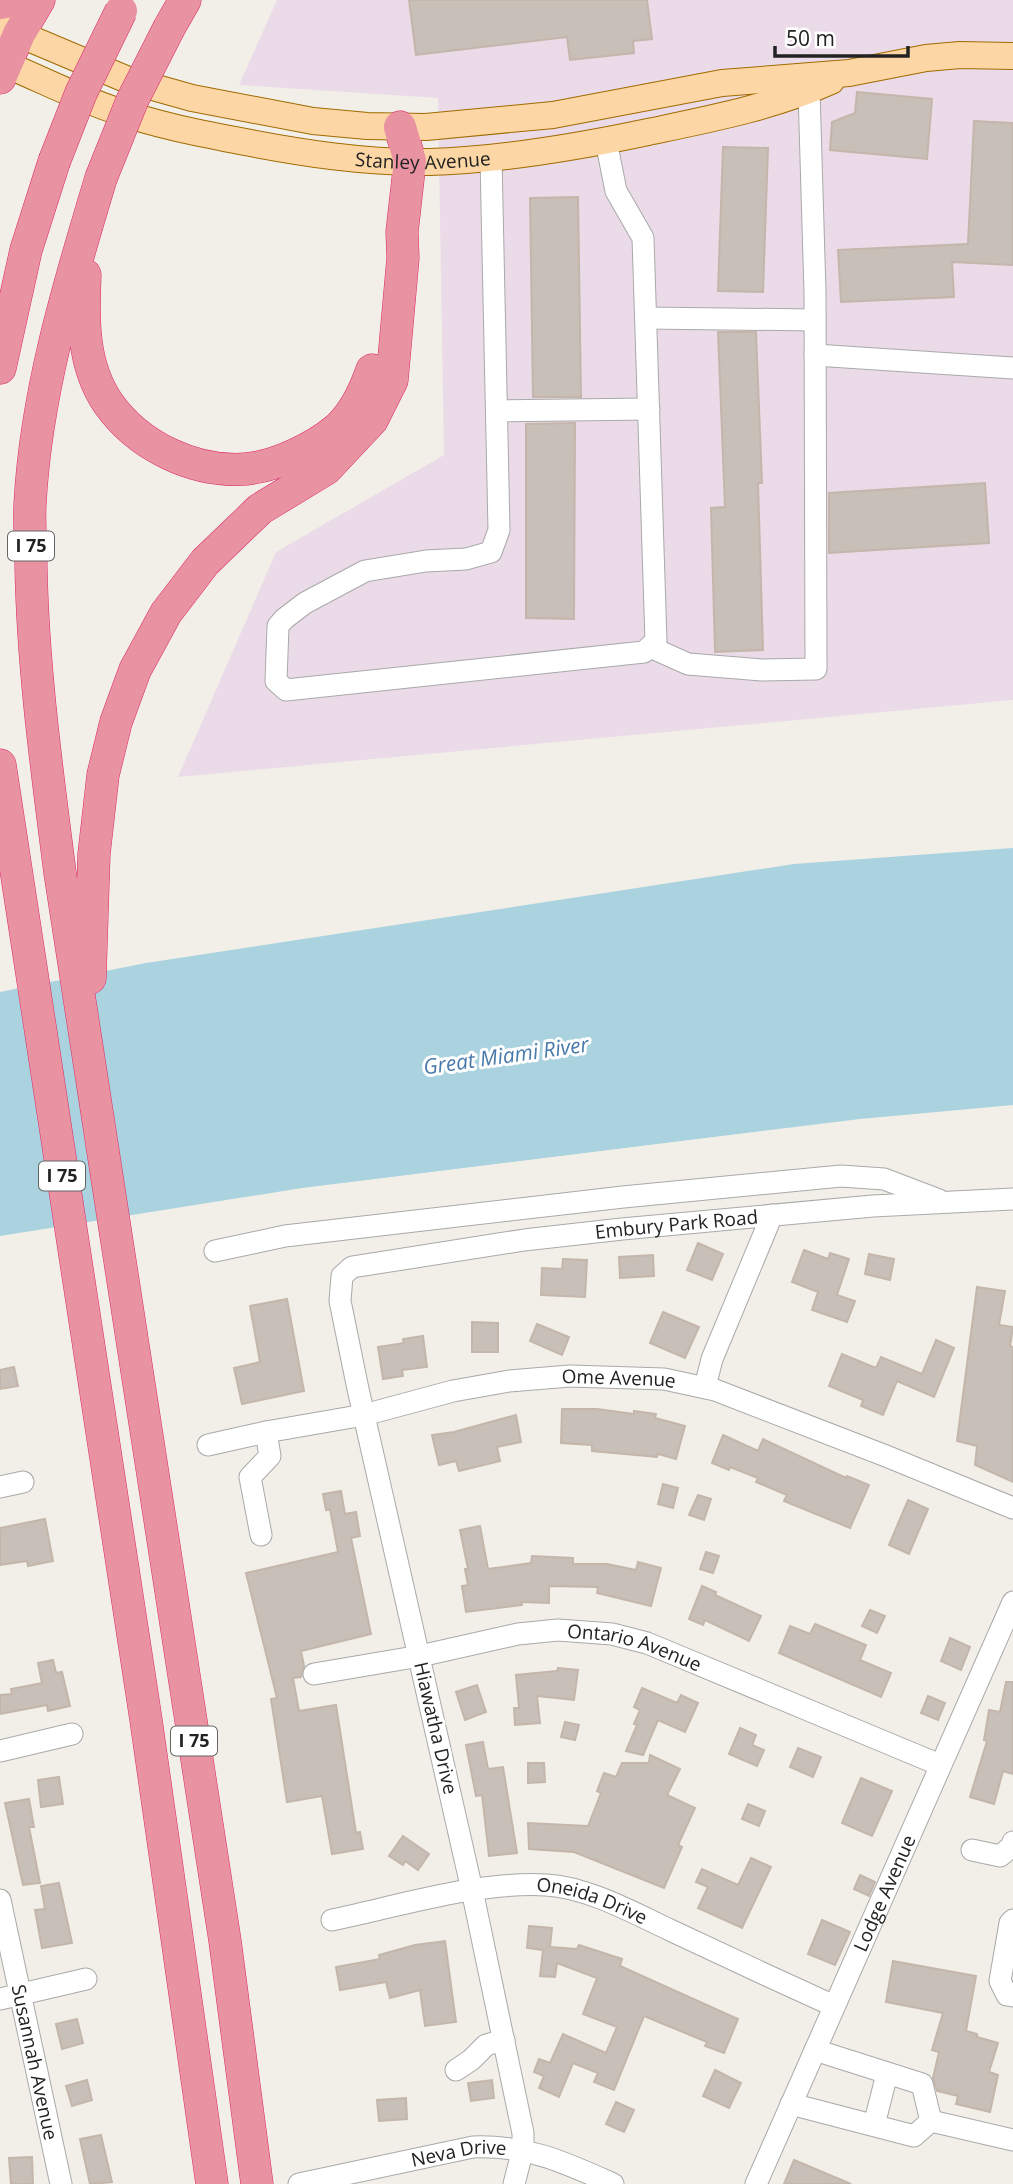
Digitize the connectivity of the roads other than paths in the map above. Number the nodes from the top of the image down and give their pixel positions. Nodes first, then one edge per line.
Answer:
1 (17, 0) edge
2 (38, 0) edge
3 (185, 0) edge
4 (0, 3) edge
5 (124, 6) edge
6 (9, 30) edge
7 (1013, 56) edge
8 (2, 68) edge
9 (849, 73) junction
10 (809, 91) junction
11 (400, 127) junction
12 (606, 141) junction
13 (491, 158) junction
14 (399, 161) junction
15 (88, 223) junction
16 (646, 318) junction
17 (815, 320) junction
18 (816, 355) junction
19 (0, 368) edge
20 (1013, 368) edge
21 (649, 409) junction
22 (498, 411) junction
23 (650, 647) junction
24 (0, 765) edge
25 (9, 889) edge
26 (86, 1045) junction
27 (1013, 1199) edge
28 (944, 1202) junction
29 (772, 1215) junction
30 (215, 1251) dead end
31 (344, 1273) joint
32 (705, 1387) junction
33 (363, 1415) junction
34 (266, 1432) junction
35 (208, 1445) dead end
36 (23, 1482) dead end
37 (0, 1487) edge
38 (1013, 1508) edge
39 (261, 1535) dead end
40 (1013, 1602) edge
41 (420, 1656) junction
42 (314, 1674) dead end
43 (72, 1734) dead end
44 (0, 1751) edge
45 (940, 1765) junction
46 (1013, 1842) edge
47 (972, 1850) dead end
48 (472, 1890) junction
49 (0, 1900) edge
50 (332, 1920) dead end
51 (1013, 1920) edge
52 (86, 1979) dead end
53 (21, 1995) junction
54 (1013, 1996) edge
55 (0, 2000) edge
56 (834, 2006) junction
57 (504, 2040) junction
58 (815, 2050) junction
59 (456, 2070) dead end
60 (887, 2074) junction
61 (791, 2104) junction
62 (931, 2121) junction
63 (874, 2125) junction
64 (1013, 2140) edge
65 (523, 2149) junction
66 (211, 2170) edge
67 (61, 2184) edge
68 (257, 2184) edge
69 (299, 2184) edge
70 (514, 2184) edge
71 (613, 2184) edge
72 (756, 2184) edge

1 - 4 highway
2 - 6 highway
3 - 15 highway, I 75, bridge
5 - 19 highway, bridge
6 - 8 highway
6 - 11 main road, Stanley Avenue
7 - 9 main road, Stanley Avenue
8 - 14 main road, Stanley Avenue
9 - 10 main road, Stanley Avenue
9 - 11 main road, Stanley Avenue
10 - 12 main road, Stanley Avenue
10 - 17 street
11 - 14 highway
12 - 13 main road, Stanley Avenue
12 - 16 street
13 - 14 main road, Stanley Avenue
13 - 22 street
14 - 15 highway
14 - 26 highway
15 - 26 highway, I 75
16 - 17 street
16 - 21 street
17 - 18 street
18 - 20 street
18 - 23 street
21 - 22 street
21 - 23 street
22 - 23 street
24 - 25 highway, I 75
25 - 66 highway, I 75
26 - 68 highway, I 75
27 - 28 street, Embury Park Road
28 - 29 street, Embury Park Road
28 - 30 street
29 - 31 street, Embury Park Road
29 - 32 street
31 - 33 street, Hiawatha Drive
32 - 33 street, Ome Avenue
32 - 38 street, Ome Avenue
33 - 34 street, Ome Avenue
33 - 41 street, Hiawatha Drive
34 - 35 street, Ome Avenue
34 - 39 street
36 - 37 street
40 - 45 street, Lodge Avenue
41 - 42 street, Ontario Avenue
41 - 45 street, Ontario Avenue
41 - 48 street, Hiawatha Drive
43 - 44 street
45 - 56 street, Lodge Avenue
46 - 47 street
48 - 50 street, Oneida Drive
48 - 56 street, Oneida Drive
48 - 57 street, Hiawatha Drive
49 - 53 street, Susannah Avenue
51 - 54 street
52 - 53 street
53 - 55 street
53 - 67 street, Susannah Avenue
56 - 58 street, Lodge Avenue
57 - 59 street
57 - 65 street, Hiawatha Drive
58 - 60 street
58 - 61 street, Lodge Avenue
60 - 62 street
60 - 63 street
61 - 63 street
61 - 72 street, Lodge Avenue
62 - 63 street
62 - 64 street
65 - 69 street, Neva Drive
65 - 70 street, Hiawatha Drive
65 - 71 street, Neva Drive

